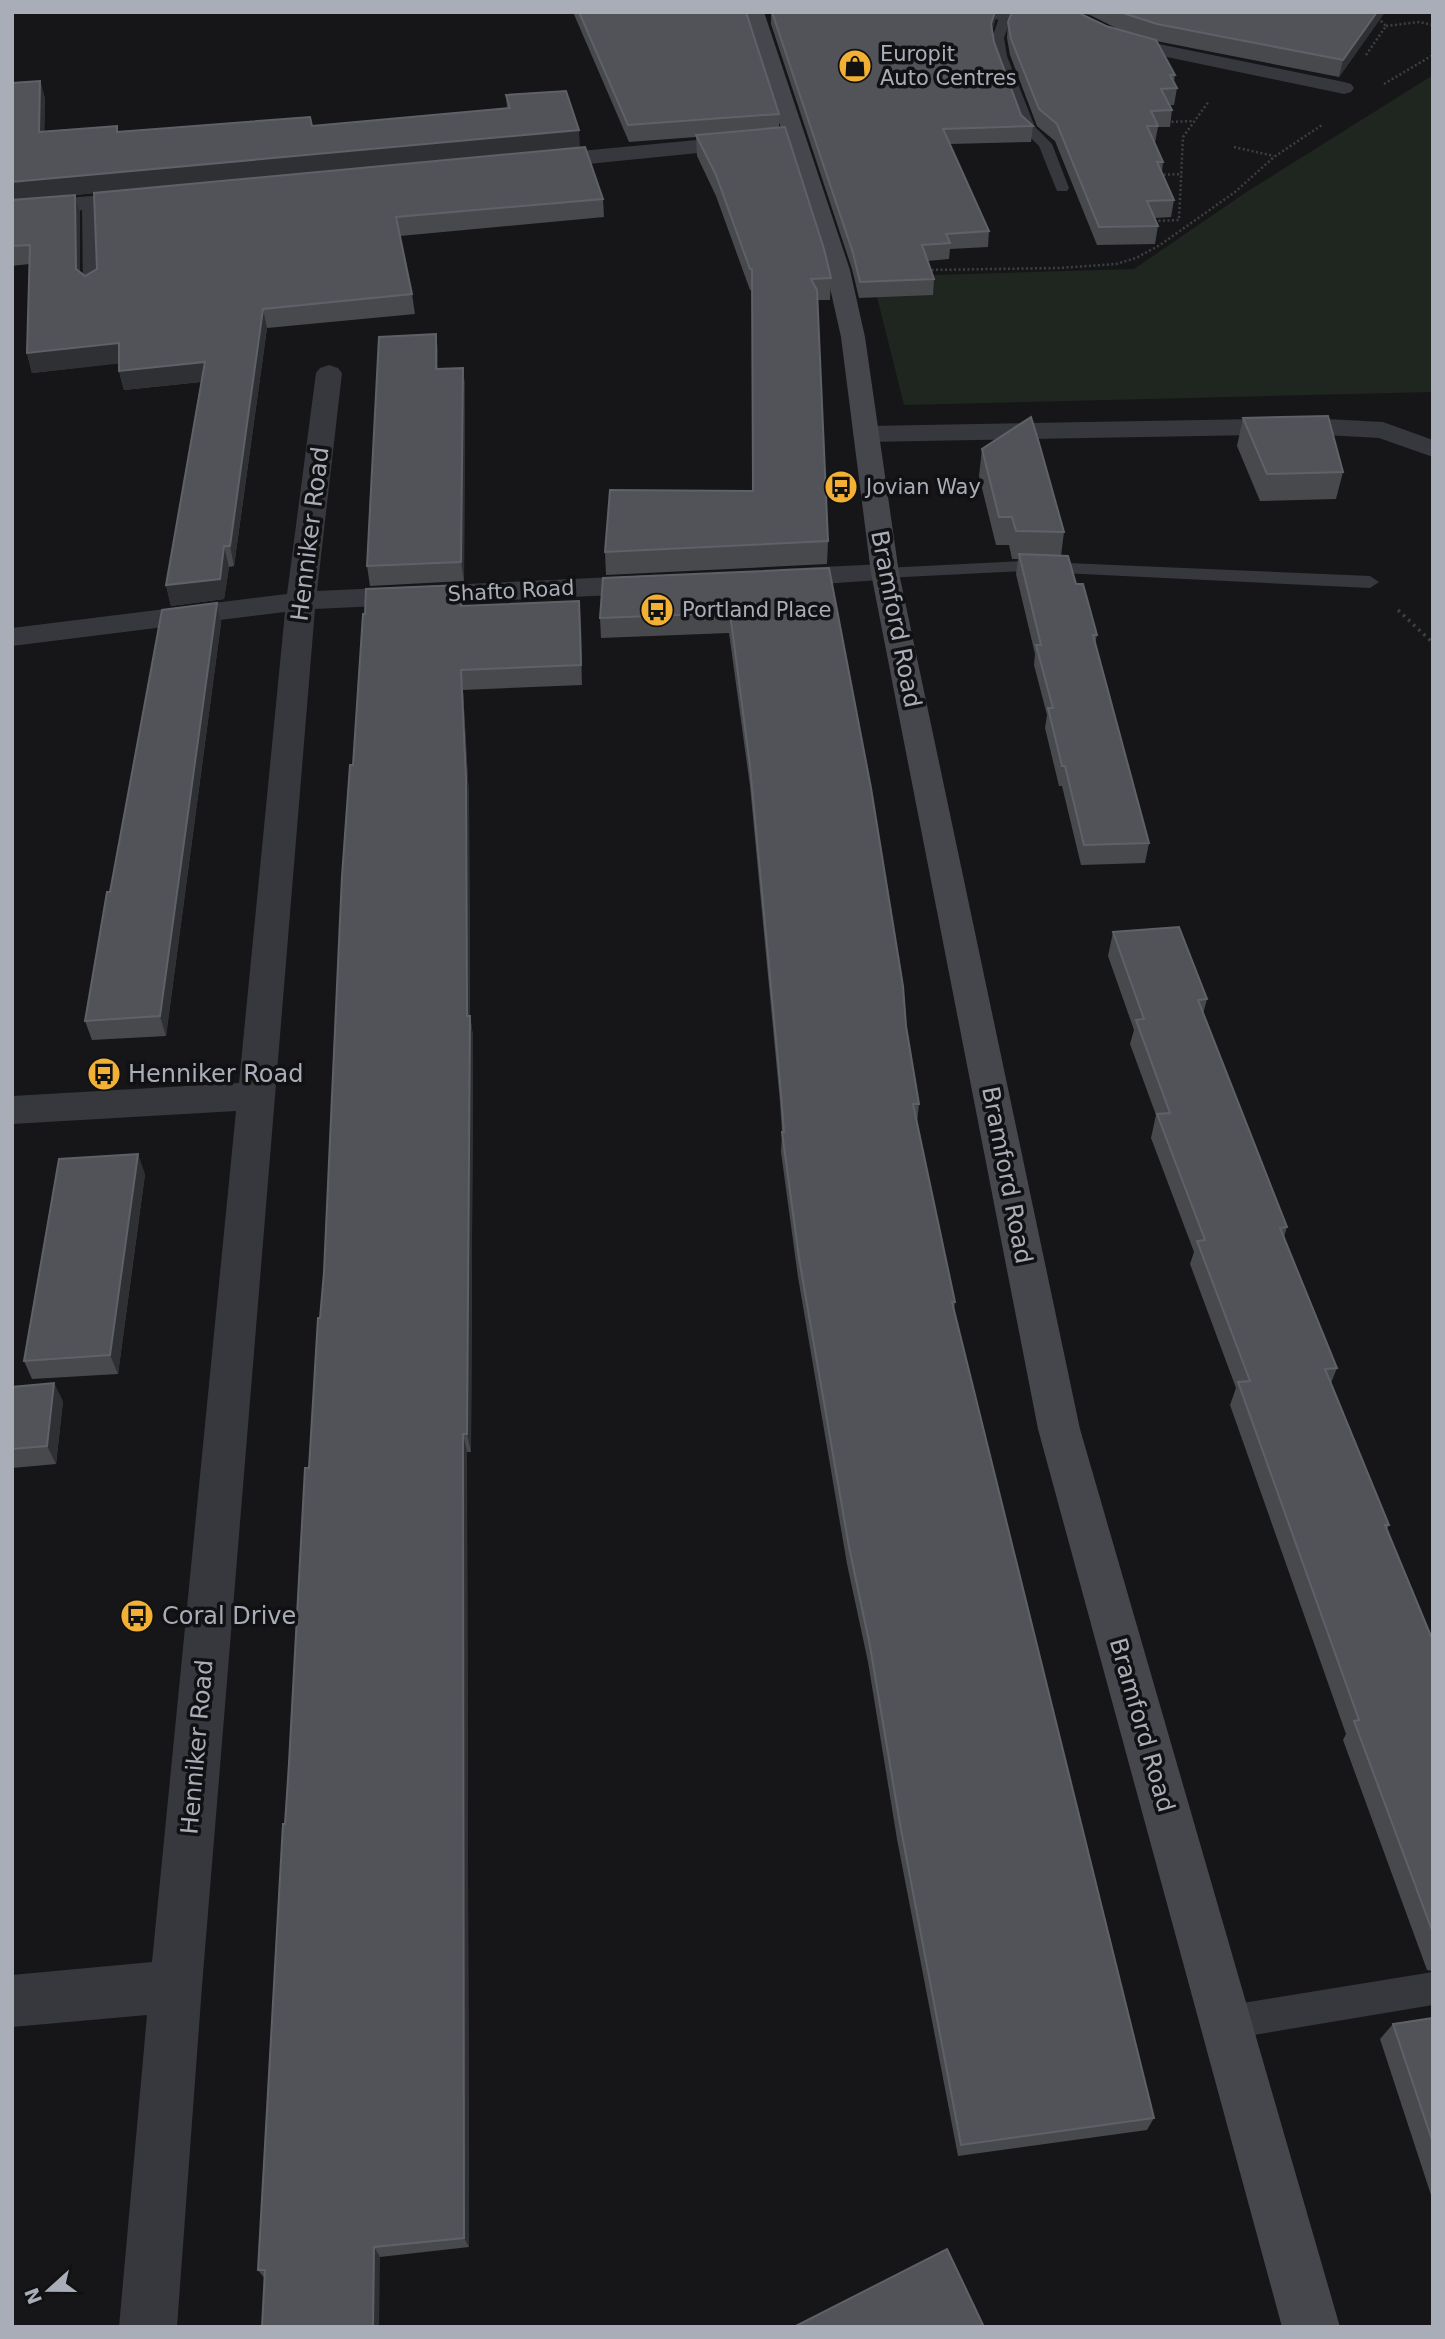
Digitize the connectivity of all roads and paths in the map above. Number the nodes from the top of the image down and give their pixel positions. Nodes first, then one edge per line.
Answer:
1 (958, 12) edge
2 (974, 12) edge
3 (981, 12) edge
4 (1110, 12) edge
5 (1372, 12) edge
6 (1007, 13) edge
7 (754, 15) edge
8 (782, 17) edge
9 (1082, 21) junction
10 (1433, 25) edge
11 (1386, 26) junction
12 (1433, 55) edge
13 (1241, 67) junction
14 (1344, 88) joint
15 (1376, 89) dead end
16 (1331, 119) dead end
17 (1194, 121) junction
18 (1167, 122) edge
19 (780, 139) junction
20 (1234, 147) dead end
21 (1275, 157) junction
22 (517, 164) edge
23 (1182, 174) junction
24 (1158, 175) edge
25 (1062, 187) dead end
26 (172, 195) edge
27 (89, 203) junction
28 (12, 210) edge
29 (1154, 221) edge
30 (838, 271) junction
31 (91, 288) edge
32 (329, 373) dead end
33 (866, 434) junction
34 (1433, 449) edge
35 (885, 573) junction
36 (757, 579) edge
37 (1370, 582) joint
38 (688, 583) edge
39 (301, 601) junction
40 (12, 637) edge
41 (1433, 643) edge
42 (257, 1096) junction
43 (12, 1110) edge
44 (176, 1986) junction
45 (1433, 1988) edge
46 (12, 2001) edge
47 (1224, 2023) junction
48 (148, 2327) edge
49 (1311, 2327) edge

1 - 2 street
3 - 6 street
4 - 9 street
5 - 11 path
6 - 9 street
6 - 25 lane
7 - 8 street
7 - 19 main road, Bramford Road
9 - 13 street
10 - 11 path
11 - 14 path
12 - 15 path
13 - 14 street
13 - 17 path
16 - 21 path
17 - 18 path
17 - 23 path
19 - 22 street
19 - 30 main road, Bramford Road
20 - 21 path
21 - 30 path
23 - 24 path
23 - 29 path
26 - 27 street
27 - 28 street
27 - 31 lane
30 - 33 main road, Bramford Road
32 - 39 street, Henniker Road
33 - 34 street
33 - 35 main road, Bramford Road
35 - 36 street
35 - 37 lane
35 - 47 main road, Bramford Road
37 - 41 path
38 - 39 street, Shafto Road
39 - 40 street, Shafto Road
39 - 42 street, Henniker Road
42 - 43 street
42 - 44 street, Henniker Road
44 - 46 street
44 - 48 street, Henniker Road
45 - 47 lane
47 - 49 main road, Bramford Road

